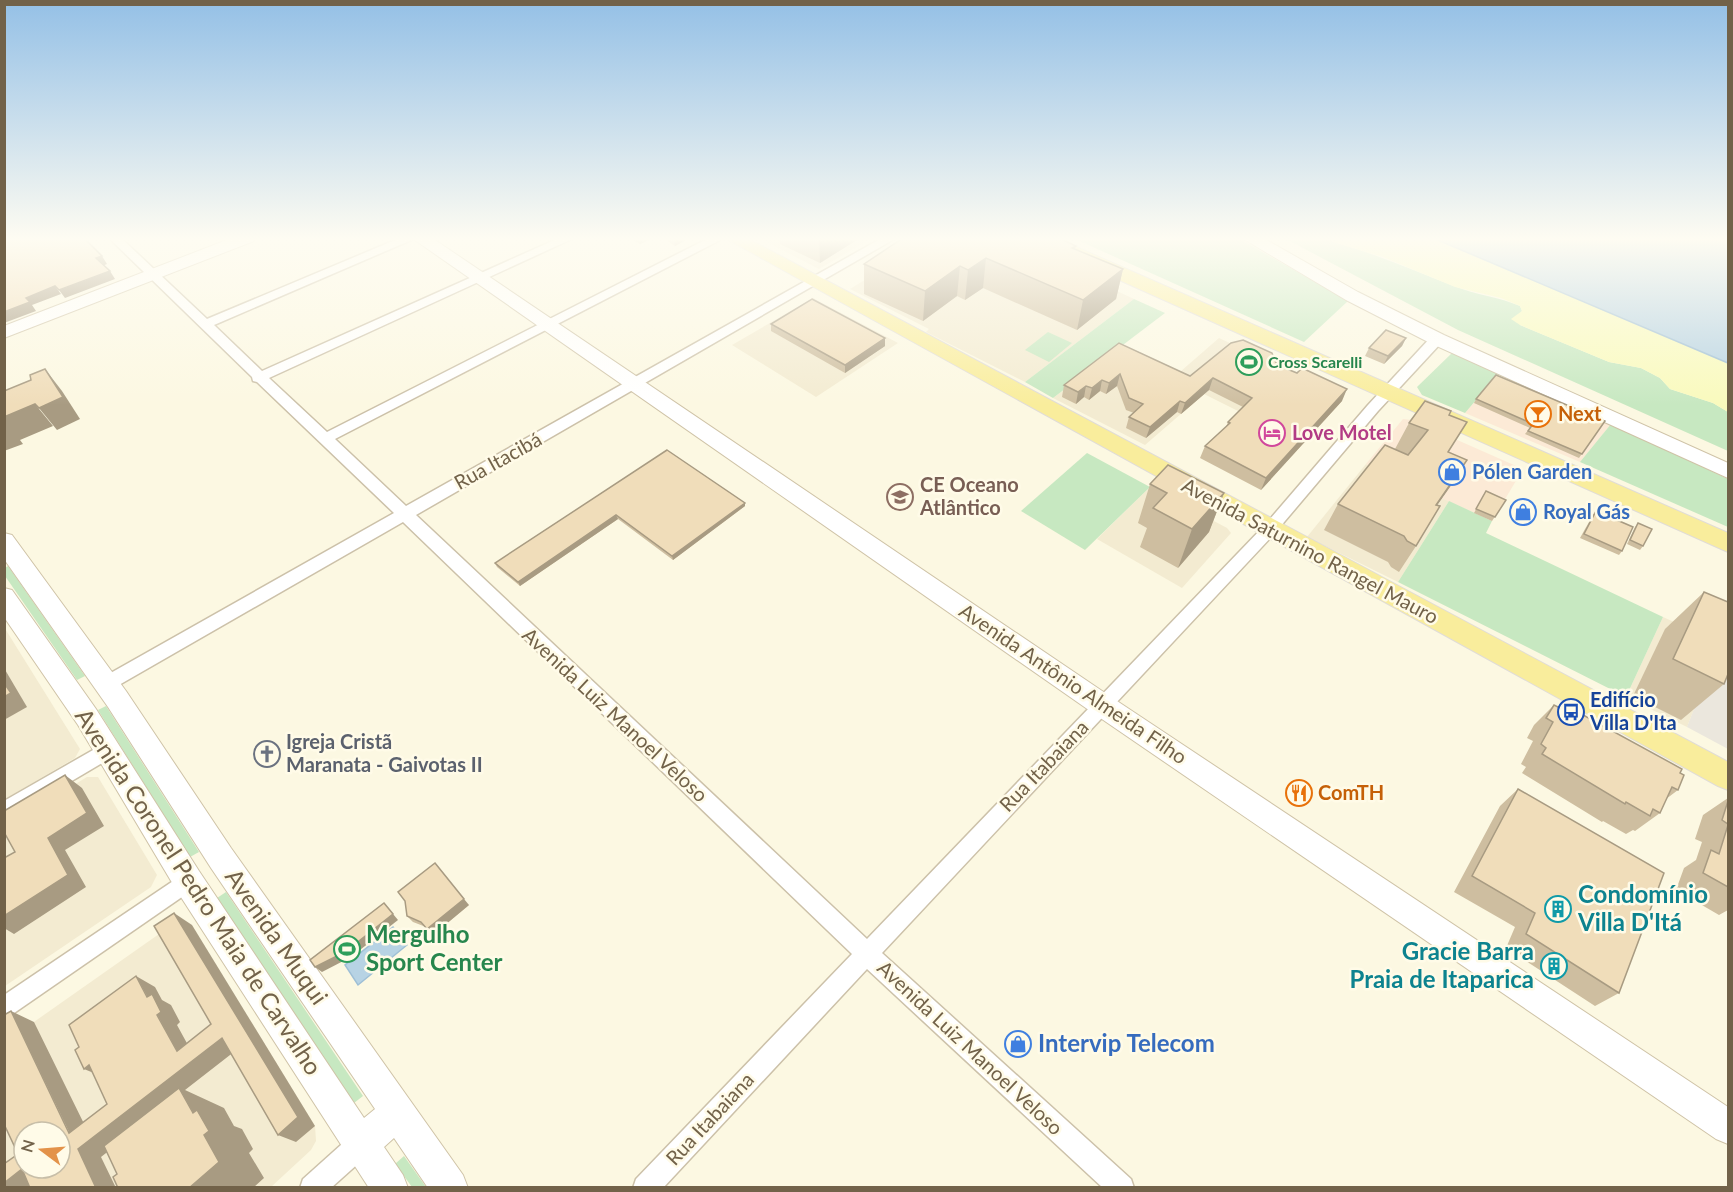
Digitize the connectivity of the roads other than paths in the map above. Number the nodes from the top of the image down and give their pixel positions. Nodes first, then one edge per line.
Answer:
1 (107, 294) edge
2 (173, 294) edge
3 (279, 294) edge
4 (446, 294) edge
5 (501, 294) edge
6 (612, 294) edge
7 (792, 294) edge
8 (837, 294) edge
9 (1164, 294) edge
10 (1349, 294) edge
11 (204, 325) junction
12 (549, 326) junction
13 (4, 333) edge
14 (1437, 339) junction
15 (258, 378) junction
16 (635, 384) junction
17 (1387, 394) junction
18 (324, 439) junction
19 (1728, 471) edge
20 (403, 514) junction
21 (1269, 530) junction
22 (1728, 543) edge
23 (7, 550) edge
24 (4, 597) edge
25 (106, 684) junction
26 (75, 700) junction
27 (1102, 705) junction
28 (107, 750) junction
29 (1728, 777) edge
30 (4, 812) edge
31 (221, 858) junction
32 (188, 881) junction
33 (866, 953) junction
34 (4, 1010) edge
35 (398, 1112) junction
36 (1728, 1127) edge
37 (362, 1144) junction
38 (312, 1188) edge
39 (390, 1188) edge
40 (450, 1188) edge
41 (645, 1188) edge
42 (1122, 1188) edge

1 - 13 street
2 - 11 street, Avenida Luiz Manoel Veloso
3 - 11 street
4 - 15 street
5 - 12 street, Avenida Antônio Almeida Filho
6 - 12 street
7 - 16 street, Rua Itacibá
8 - 21 main road, Avenida Saturnino Rangel Mauro
9 - 17 main road
10 - 14 street
11 - 15 street, Avenida Luiz Manoel Veloso
12 - 16 street, Avenida Antônio Almeida Filho
12 - 18 street
14 - 17 street, Rua Itabaiana
14 - 19 street
15 - 18 street, Avenida Luiz Manoel Veloso
16 - 20 street, Rua Itacibá
16 - 27 street, Avenida Antônio Almeida Filho
17 - 21 street, Rua Itabaiana
17 - 22 main road
18 - 20 street, Avenida Luiz Manoel Veloso
20 - 25 street, Rua Itacibá
20 - 33 street, Avenida Luiz Manoel Veloso
21 - 27 street, Rua Itabaiana
21 - 29 main road, Avenida Saturnino Rangel Mauro
23 - 25 street, Avenida Coronel Pedro Maia de Carvalho
24 - 26 street, Avenida Coronel Pedro Maia de Carvalho
25 - 26 street
25 - 31 street, Avenida Muqui
26 - 28 street, Avenida Coronel Pedro Maia de Carvalho
27 - 33 street, Rua Itabaiana
27 - 36 street, Avenida Antônio Almeida Filho
28 - 30 street
28 - 32 street, Avenida Coronel Pedro Maia de Carvalho
31 - 32 street
31 - 35 street, Avenida Muqui
32 - 34 street
32 - 37 street, Avenida Coronel Pedro Maia de Carvalho
33 - 41 street, Rua Itabaiana
33 - 42 street, Avenida Luiz Manoel Veloso
35 - 37 street
35 - 40 street, Avenida Muqui
37 - 38 street
37 - 39 street, Avenida Coronel Pedro Maia de Carvalho

